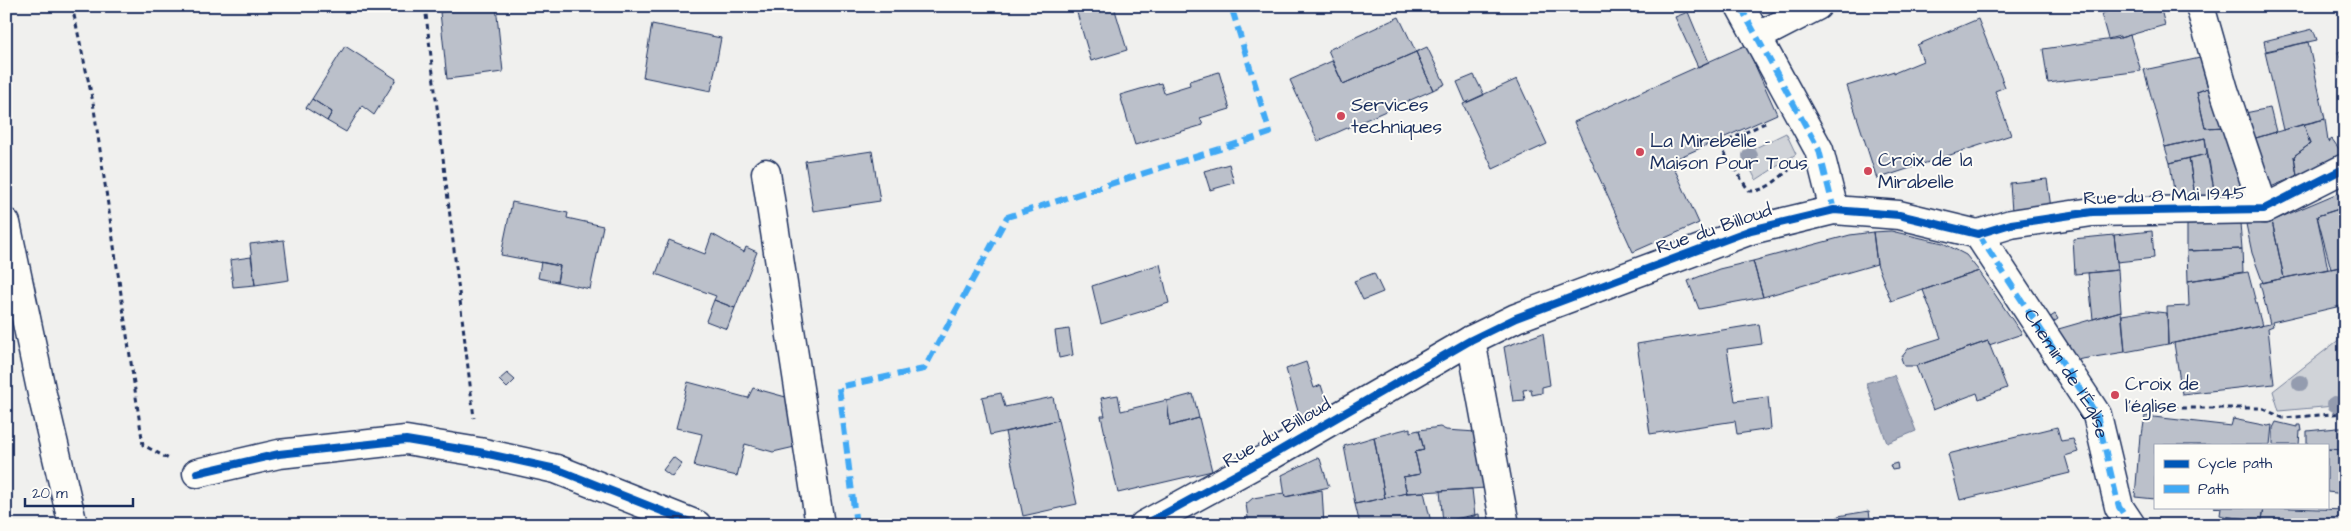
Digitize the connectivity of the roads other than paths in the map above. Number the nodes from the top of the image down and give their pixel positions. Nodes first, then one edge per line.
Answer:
1 (1740, 6) edge
2 (1818, 6) edge
3 (2200, 6) edge
4 (1757, 37) junction
5 (2345, 168) edge
6 (766, 172) dead end
7 (2264, 209) junction
8 (1834, 210) junction
9 (6, 223) edge
10 (1978, 234) junction
11 (1471, 340) junction
12 (197, 473) road end
13 (73, 525) edge
14 (697, 525) edge
15 (820, 525) edge
16 (1144, 525) edge
17 (1504, 525) edge
18 (2131, 525) edge

1 - 4 main road
2 - 4 main road
3 - 7 main road
4 - 8 main road
5 - 7 main road, Rue du 8 Mai 1945
6 - 15 main road
7 - 10 main road, Rue du 8 Mai 1945
8 - 10 main road, Rue du Billoud
8 - 11 main road, Rue du Billoud
9 - 13 main road
10 - 18 main road, Chemin de l'Église
11 - 16 main road, Rue du Billoud
11 - 17 main road
12 - 14 main road

